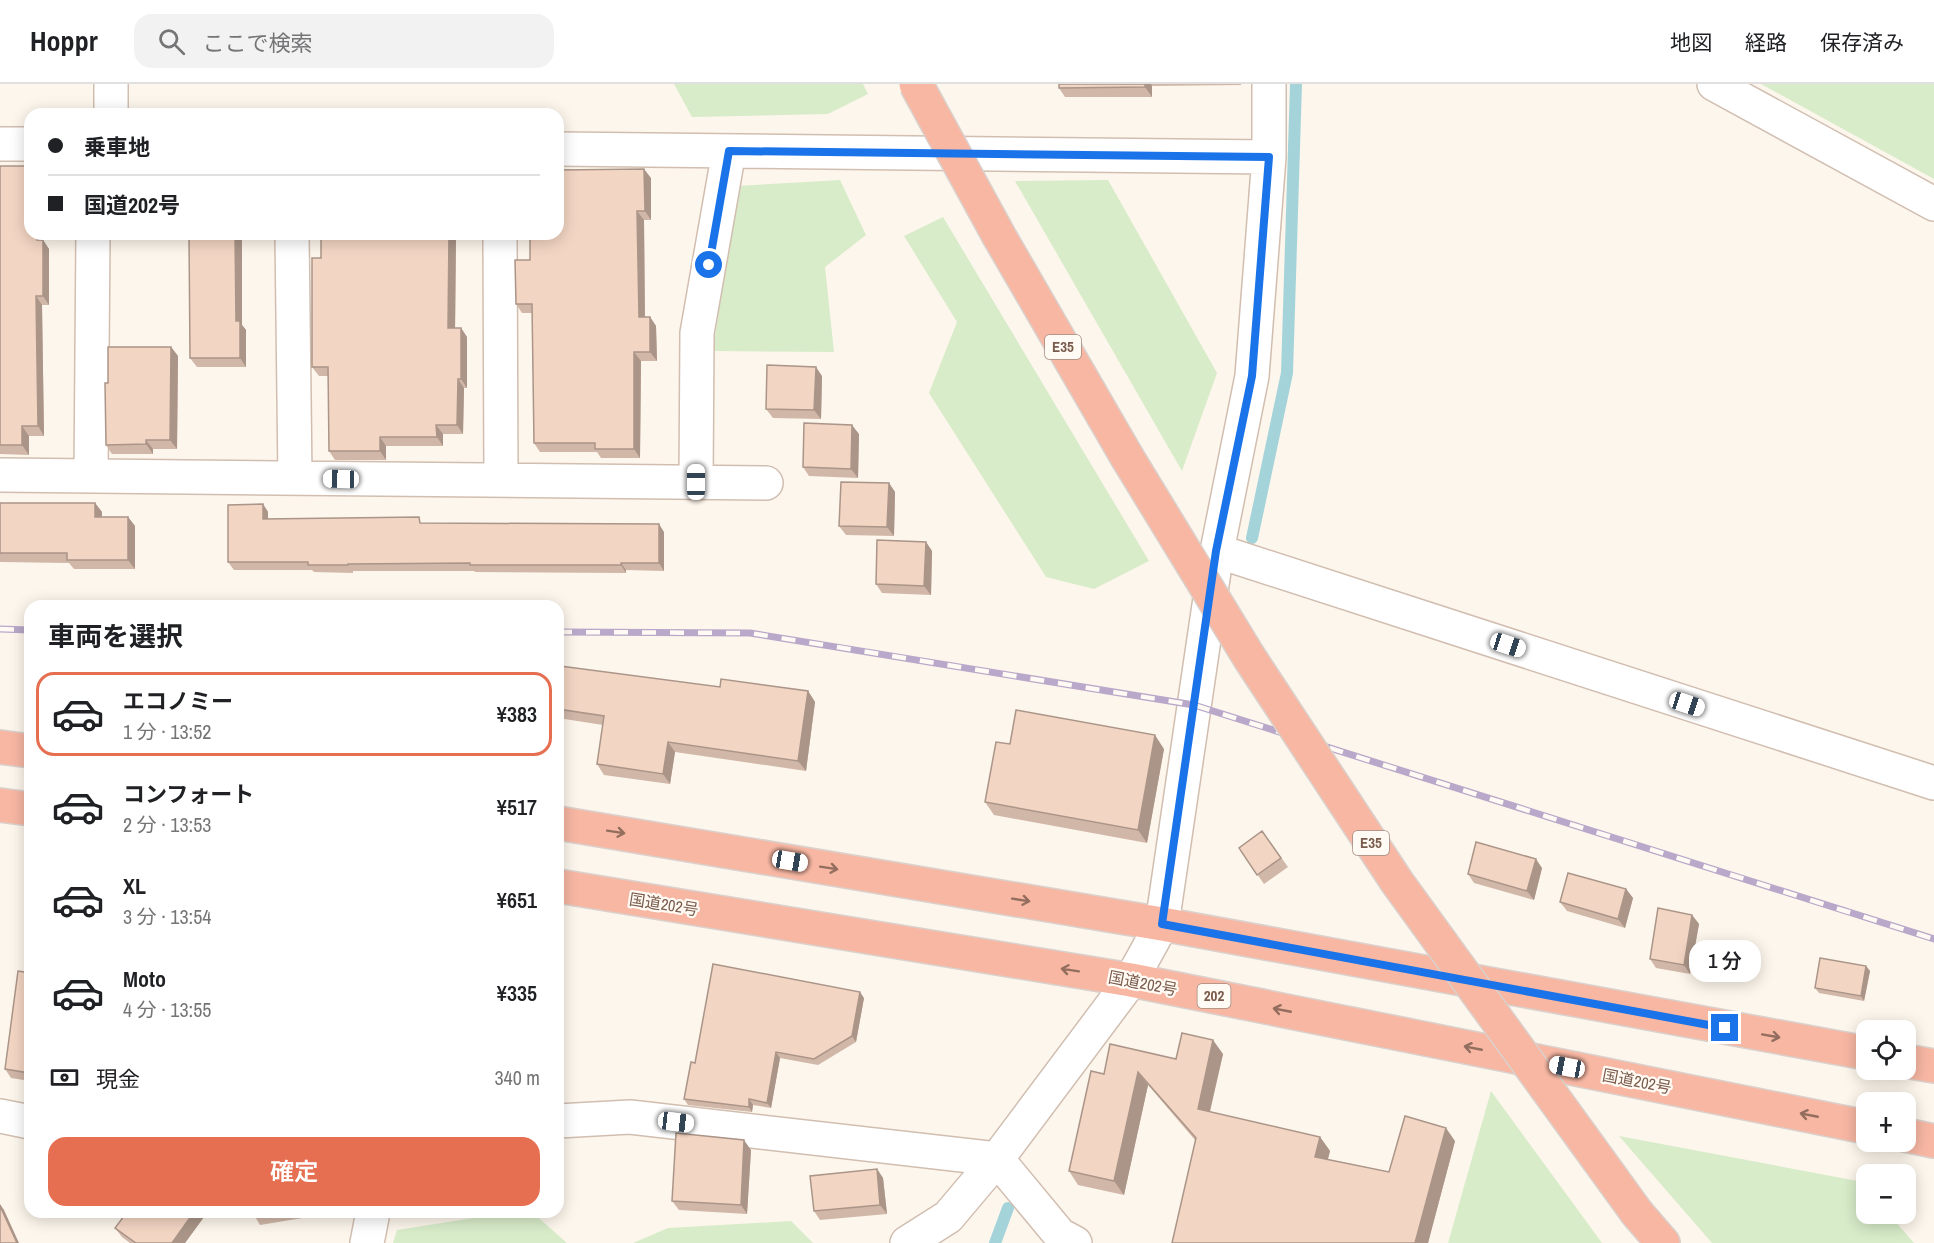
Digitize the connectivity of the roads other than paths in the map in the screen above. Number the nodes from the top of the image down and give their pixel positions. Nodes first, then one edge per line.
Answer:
1 (111, 84) edge
2 (916, 84) edge
3 (1269, 84) edge
4 (1714, 84) edge
5 (111, 108) edge
6 (0, 144) edge
7 (24, 144) edge
8 (564, 149) edge
9 (729, 151) junction
10 (1269, 157) junction
11 (1934, 204) edge
12 (93, 240) edge
13 (292, 240) edge
14 (500, 240) edge
15 (0, 475) edge
16 (91, 476) junction
17 (295, 478) junction
18 (501, 480) junction
19 (696, 482) junction
20 (766, 483) dead end
21 (1216, 551) junction
22 (0, 747) edge
23 (24, 749) edge
24 (1934, 783) edge
25 (0, 805) edge
26 (24, 808) edge
27 (564, 824) edge
28 (564, 887) edge
29 (1162, 924) junction
30 (1131, 980) junction
31 (1856, 1051) edge
32 (1916, 1062) edge
33 (1934, 1066) edge
34 (0, 1116) edge
35 (24, 1121) edge
36 (564, 1121) edge
37 (1856, 1125) edge
38 (1916, 1137) edge
39 (1934, 1141) edge
40 (998, 1159) junction
41 (372, 1218) edge
42 (367, 1243) edge
43 (907, 1243) edge
44 (1075, 1243) edge
45 (1663, 1243) edge

1 - 5 street
2 - 45 highway, E35, bridge
3 - 10 street
4 - 11 street
6 - 7 street
8 - 9 street
9 - 10 street
9 - 19 street
10 - 21 street
12 - 16 street
13 - 17 street
14 - 18 street
15 - 16 street
16 - 17 street
17 - 18 street
18 - 19 street
19 - 20 street
21 - 24 street
21 - 29 street
22 - 23 highway
25 - 26 highway
27 -> 29 highway
30 -> 28 highway, 国道202号 / 202
29 - 30 street
29 -> 31 highway
37 -> 30 highway, 国道202号 / 202
30 - 40 street
32 - 33 highway
34 - 35 street
36 - 40 street
38 - 39 highway
40 - 43 street
40 - 44 street
41 - 42 street

